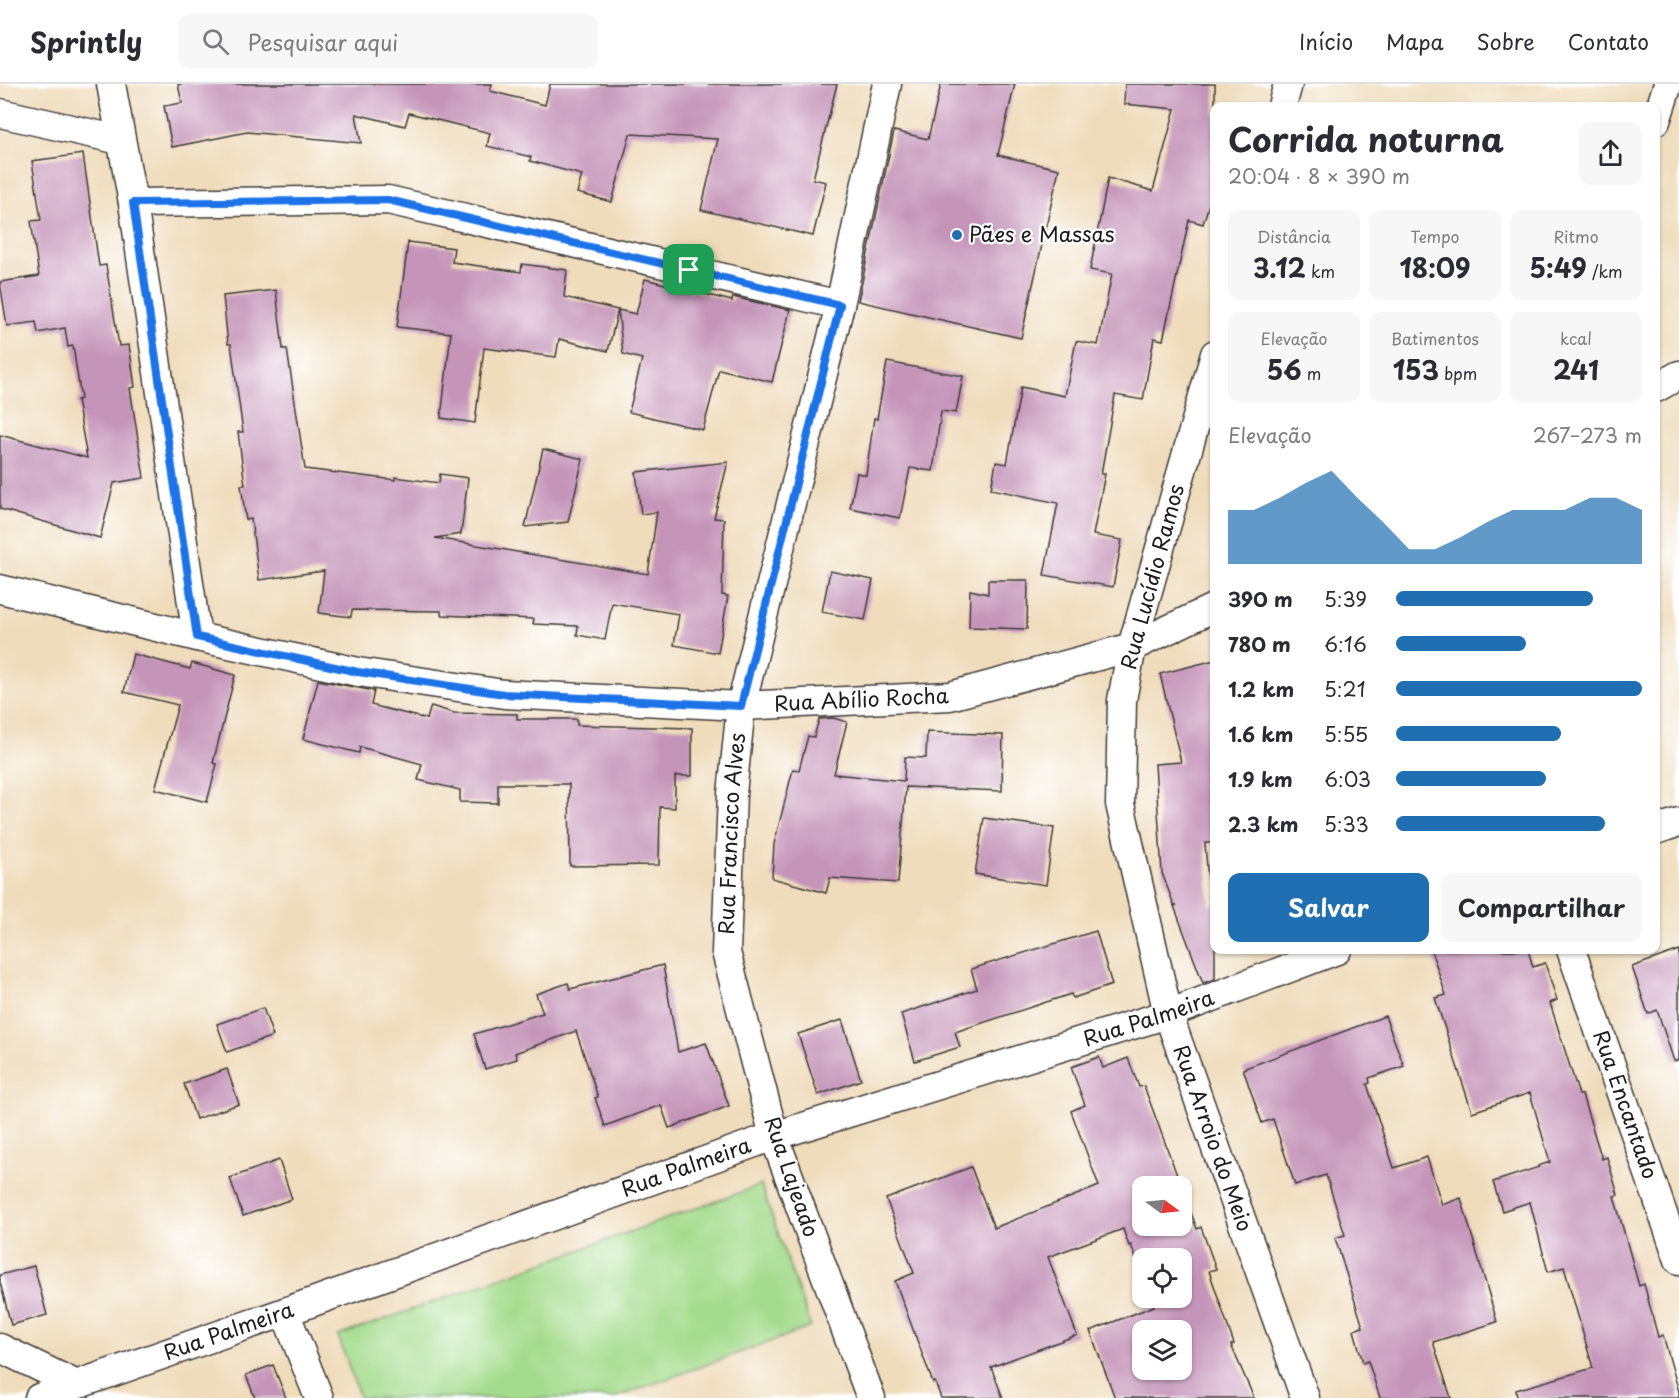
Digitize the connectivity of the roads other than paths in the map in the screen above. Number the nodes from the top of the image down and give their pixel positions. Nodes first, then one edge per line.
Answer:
1 (111, 84) edge
2 (887, 84) edge
3 (1288, 84) edge
4 (1668, 84) edge
5 (1283, 102) edge
6 (1660, 109) edge
7 (0, 113) edge
8 (120, 140) junction
9 (133, 203) junction
10 (840, 305) junction
11 (1210, 372) edge
12 (1679, 375) edge
13 (1660, 386) edge
14 (0, 589) edge
15 (1210, 610) edge
16 (197, 637) junction
17 (1132, 647) junction
18 (741, 706) junction
19 (1120, 804) joint
20 (1679, 822) edge
21 (1660, 829) edge
22 (726, 952) joint
23 (1326, 954) edge
24 (1572, 954) edge
25 (1168, 1014) junction
26 (774, 1136) junction
27 (1679, 1260) edge
28 (285, 1312) junction
29 (0, 1348) edge
30 (75, 1384) junction
31 (39, 1398) edge
32 (319, 1398) edge
33 (871, 1398) edge
34 (1305, 1398) edge

1 - 8 street
2 - 10 street, Rua Francisco Alves
3 - 5 street
4 - 6 street
7 - 8 street
8 - 9 street
9 - 10 street
9 - 16 street
10 - 18 street, Rua Francisco Alves
11 - 17 street, Rua Lucídio Ramos
12 - 13 street
14 - 16 street, Rua Abílio Rocha
15 - 17 street, Rua Abílio Rocha
16 - 18 street, Rua Abílio Rocha
17 - 18 street, Rua Abílio Rocha
17 - 19 street, Rua Lucídio Ramos
18 - 22 street, Rua Francisco Alves
19 - 25 street, Rua Arroio do Meio
20 - 21 street
22 - 26 street, Rua Lajeado
23 - 25 street, Rua Palmeira
24 - 27 street, Rua Encantado
25 - 26 street, Rua Palmeira
25 - 34 street, Rua Arroio do Meio
26 - 28 street, Rua Palmeira
26 - 33 street, Rua Lajeado
28 - 30 street, Rua Palmeira
28 - 32 street
29 - 30 street
30 - 31 street, Rua Palmeira

